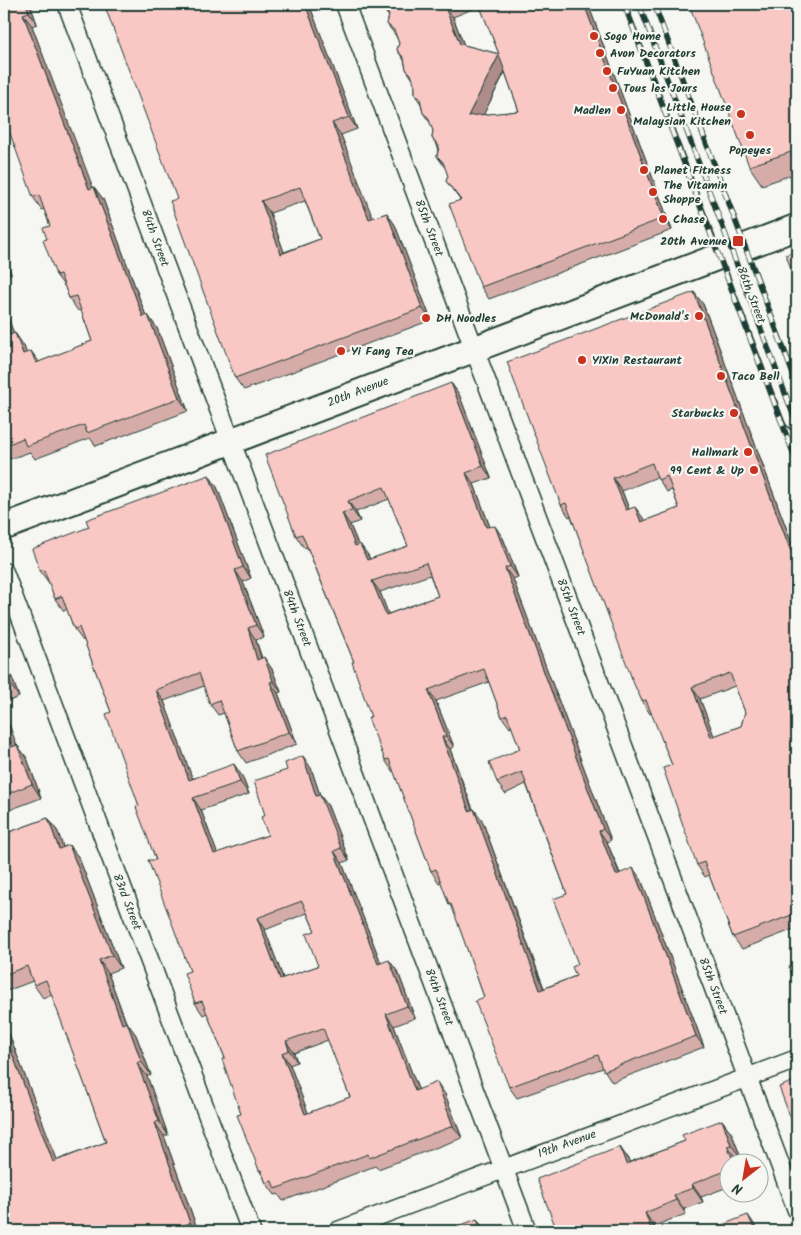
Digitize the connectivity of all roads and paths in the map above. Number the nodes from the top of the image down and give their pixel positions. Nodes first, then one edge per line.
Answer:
1 (67, 4) edge
2 (345, 4) edge
3 (643, 4) edge
4 (797, 227) edge
5 (735, 252) junction
6 (474, 348) junction
7 (797, 417) edge
8 (231, 442) junction
9 (4, 527) edge
10 (4, 572) edge
11 (797, 1059) edge
12 (747, 1078) junction
13 (503, 1168) junction
14 (797, 1210) edge
15 (251, 1231) edge
16 (338, 1231) edge
17 (527, 1231) edge

1 - 8 street, 84th Street
2 - 6 street, 85th Street
3 - 5 street, 86th Street
4 - 5 street, 20th Avenue
5 - 6 street, 20th Avenue
5 - 7 street, 86th Street
6 - 8 street, 20th Avenue
6 - 12 street, 85th Street
8 - 9 street, 20th Avenue
8 - 13 street, 84th Street
10 - 15 street, 83rd Street
11 - 12 street, 19th Avenue
12 - 13 street, 19th Avenue
12 - 14 street, 85th Street
13 - 16 street, 19th Avenue
13 - 17 street, 84th Street

